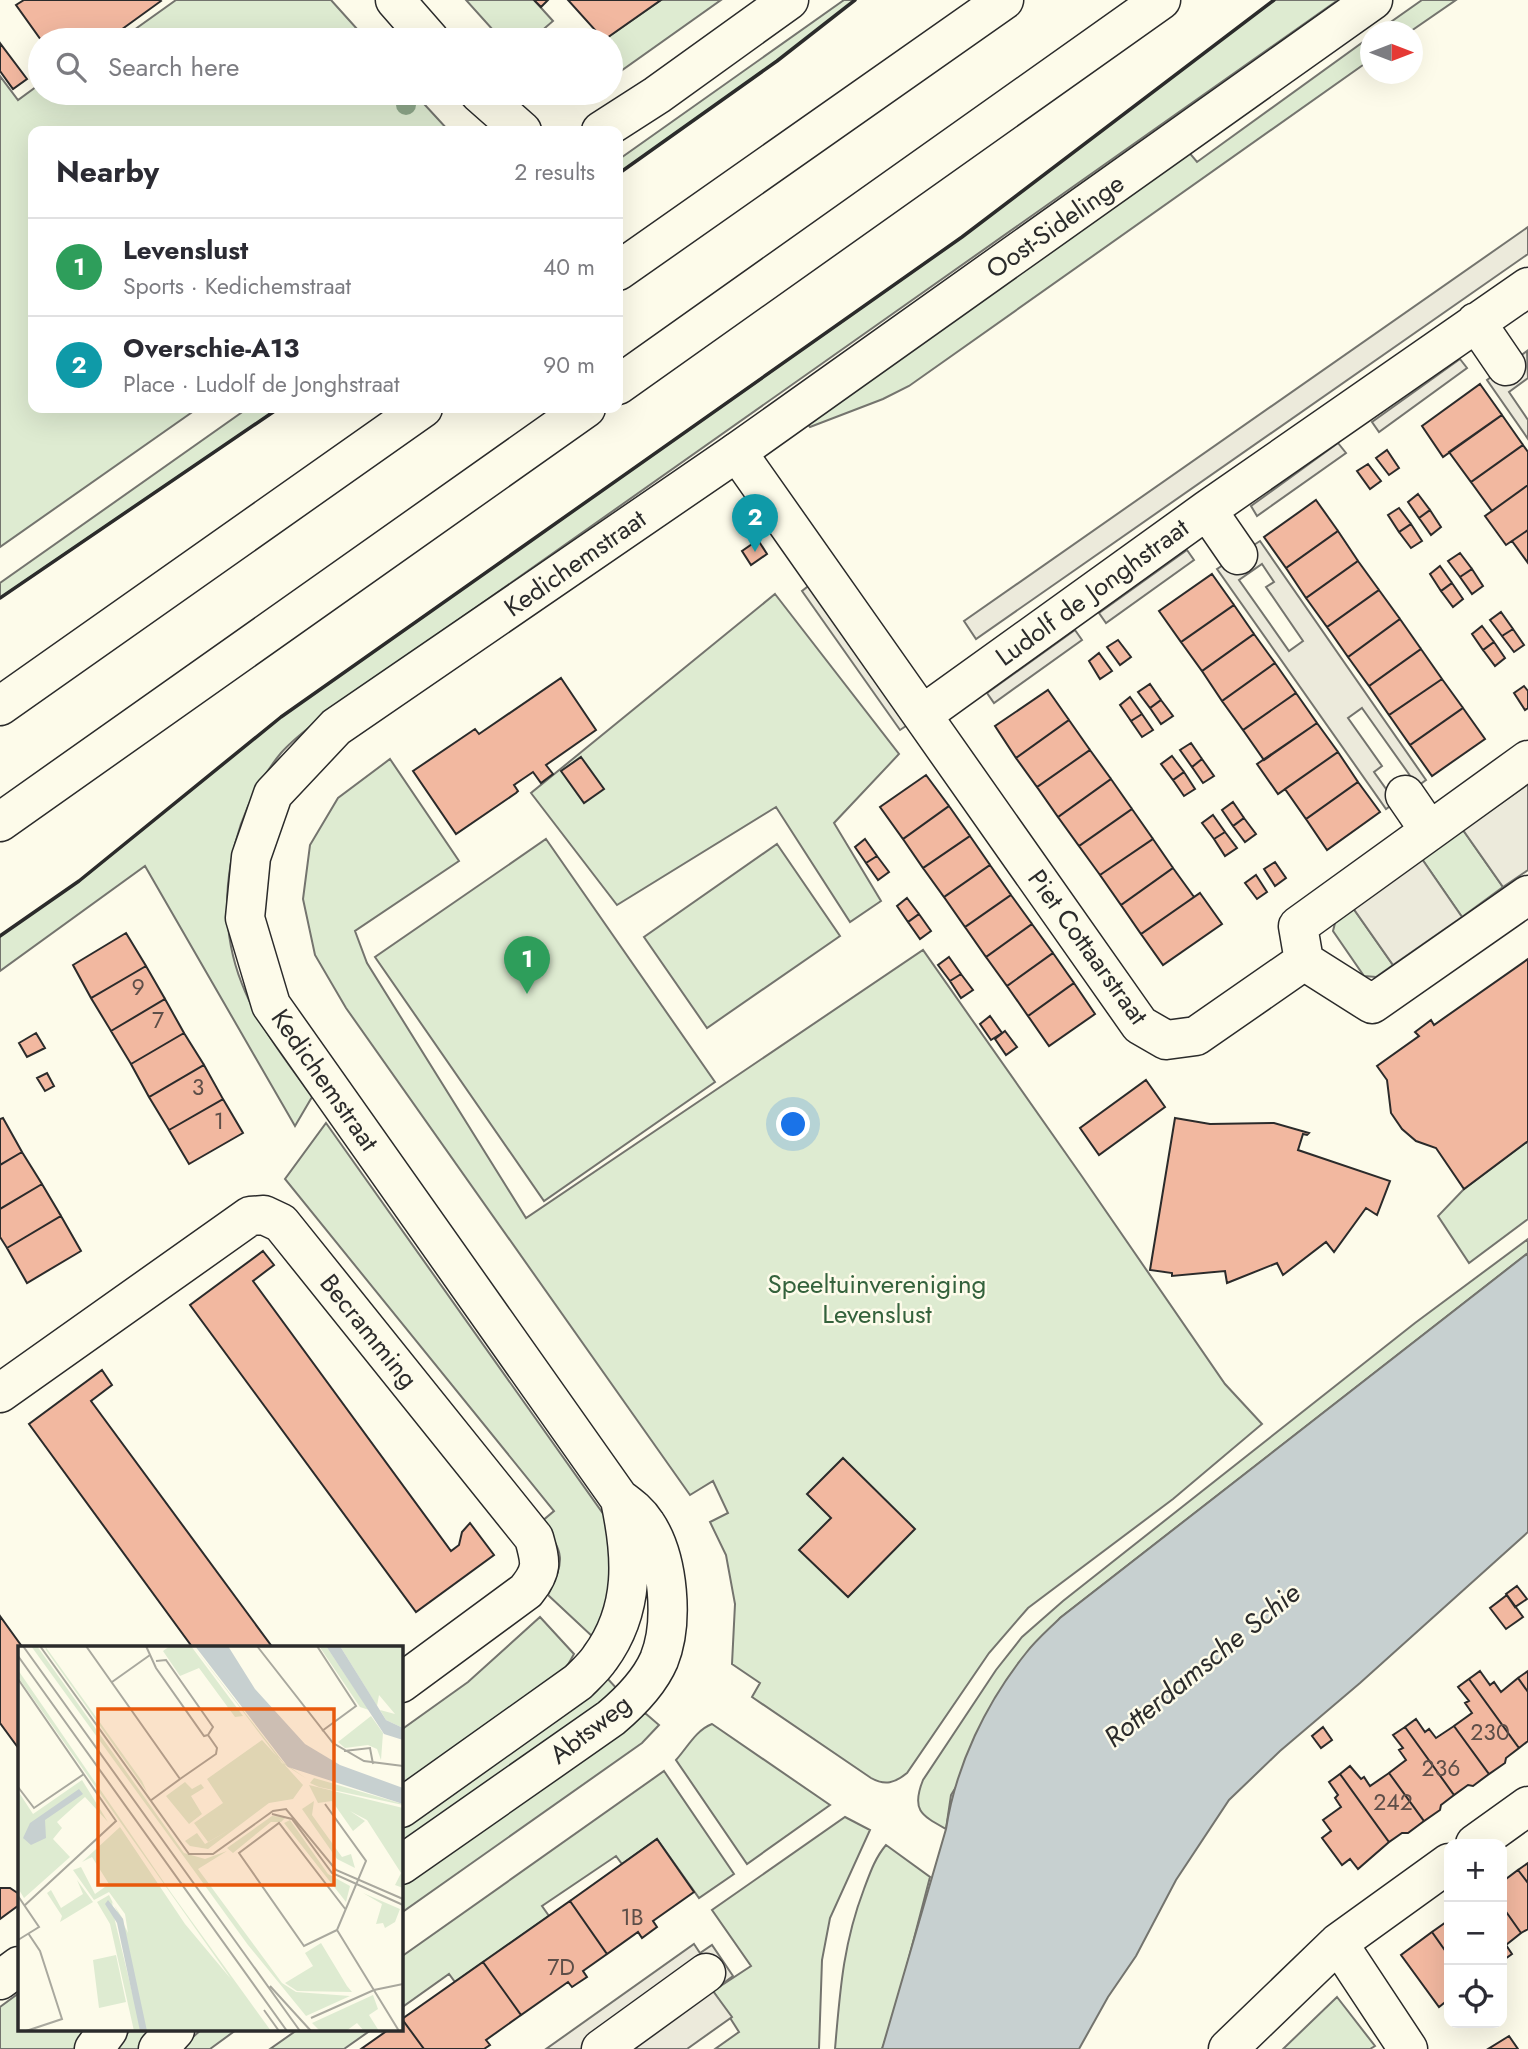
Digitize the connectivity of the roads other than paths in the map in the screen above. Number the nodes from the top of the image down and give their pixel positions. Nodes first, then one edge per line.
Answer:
1 (395, 0) edge
2 (789, 0) edge
3 (1004, 0) edge
4 (1161, 0) edge
5 (1373, 0) edge
6 (420, 28) edge
7 (493, 105) edge
8 (516, 126) edge
9 (609, 126) edge
10 (623, 267) edge
11 (1528, 287) edge
12 (1476, 322) junction
13 (1506, 366) dead end
14 (623, 381) edge
15 (416, 413) edge
16 (579, 413) edge
17 (737, 452) junction
18 (1207, 510) junction
19 (1238, 555) dead end
20 (0, 706) edge
21 (922, 715) junction
22 (1528, 760) edge
23 (1405, 795) dead end
24 (0, 822) edge
25 (1429, 830) junction
26 (1528, 895) edge
27 (1304, 961) junction
28 (0, 1394) edge
29 (619, 1498) junction
30 (402, 1683) edge
31 (1528, 1806) edge
32 (402, 1807) edge
33 (1482, 1839) edge
34 (402, 1864) edge
35 (1444, 1867) edge
36 (1338, 1944) junction
37 (18, 1967) edge
38 (706, 1973) dead end
39 (0, 1980) edge
40 (107, 2032) edge
41 (174, 2032) edge
42 (94, 2049) edge
43 (158, 2049) edge
44 (601, 2049) edge
45 (1228, 2049) edge
46 (1408, 2049) edge

1 - 6 main road
2 - 9 main road
3 - 10 main road
4 - 14 main road
5 - 17 main road, Oost-Sidelinge
7 - 8 main road
11 - 12 main road, Ludolf de Jonghstraat
12 - 13 main road
12 - 18 main road, Ludolf de Jonghstraat
15 - 20 main road
16 - 24 main road
17 - 21 main road
17 - 29 main road, Kedichemstraat
18 - 19 main road
18 - 21 main road, Ludolf de Jonghstraat
21 - 27 main road, Piet Cottaarstraat
22 - 25 main road
23 - 25 main road
25 - 27 main road
26 - 27 main road
28 - 30 main road, Becramming
29 - 32 main road, Abtsweg
29 - 34 main road, Abtsweg
31 - 33 main road
35 - 36 main road
36 - 45 main road
36 - 46 main road
37 - 39 main road
38 - 44 main road
40 - 42 main road
41 - 43 main road

